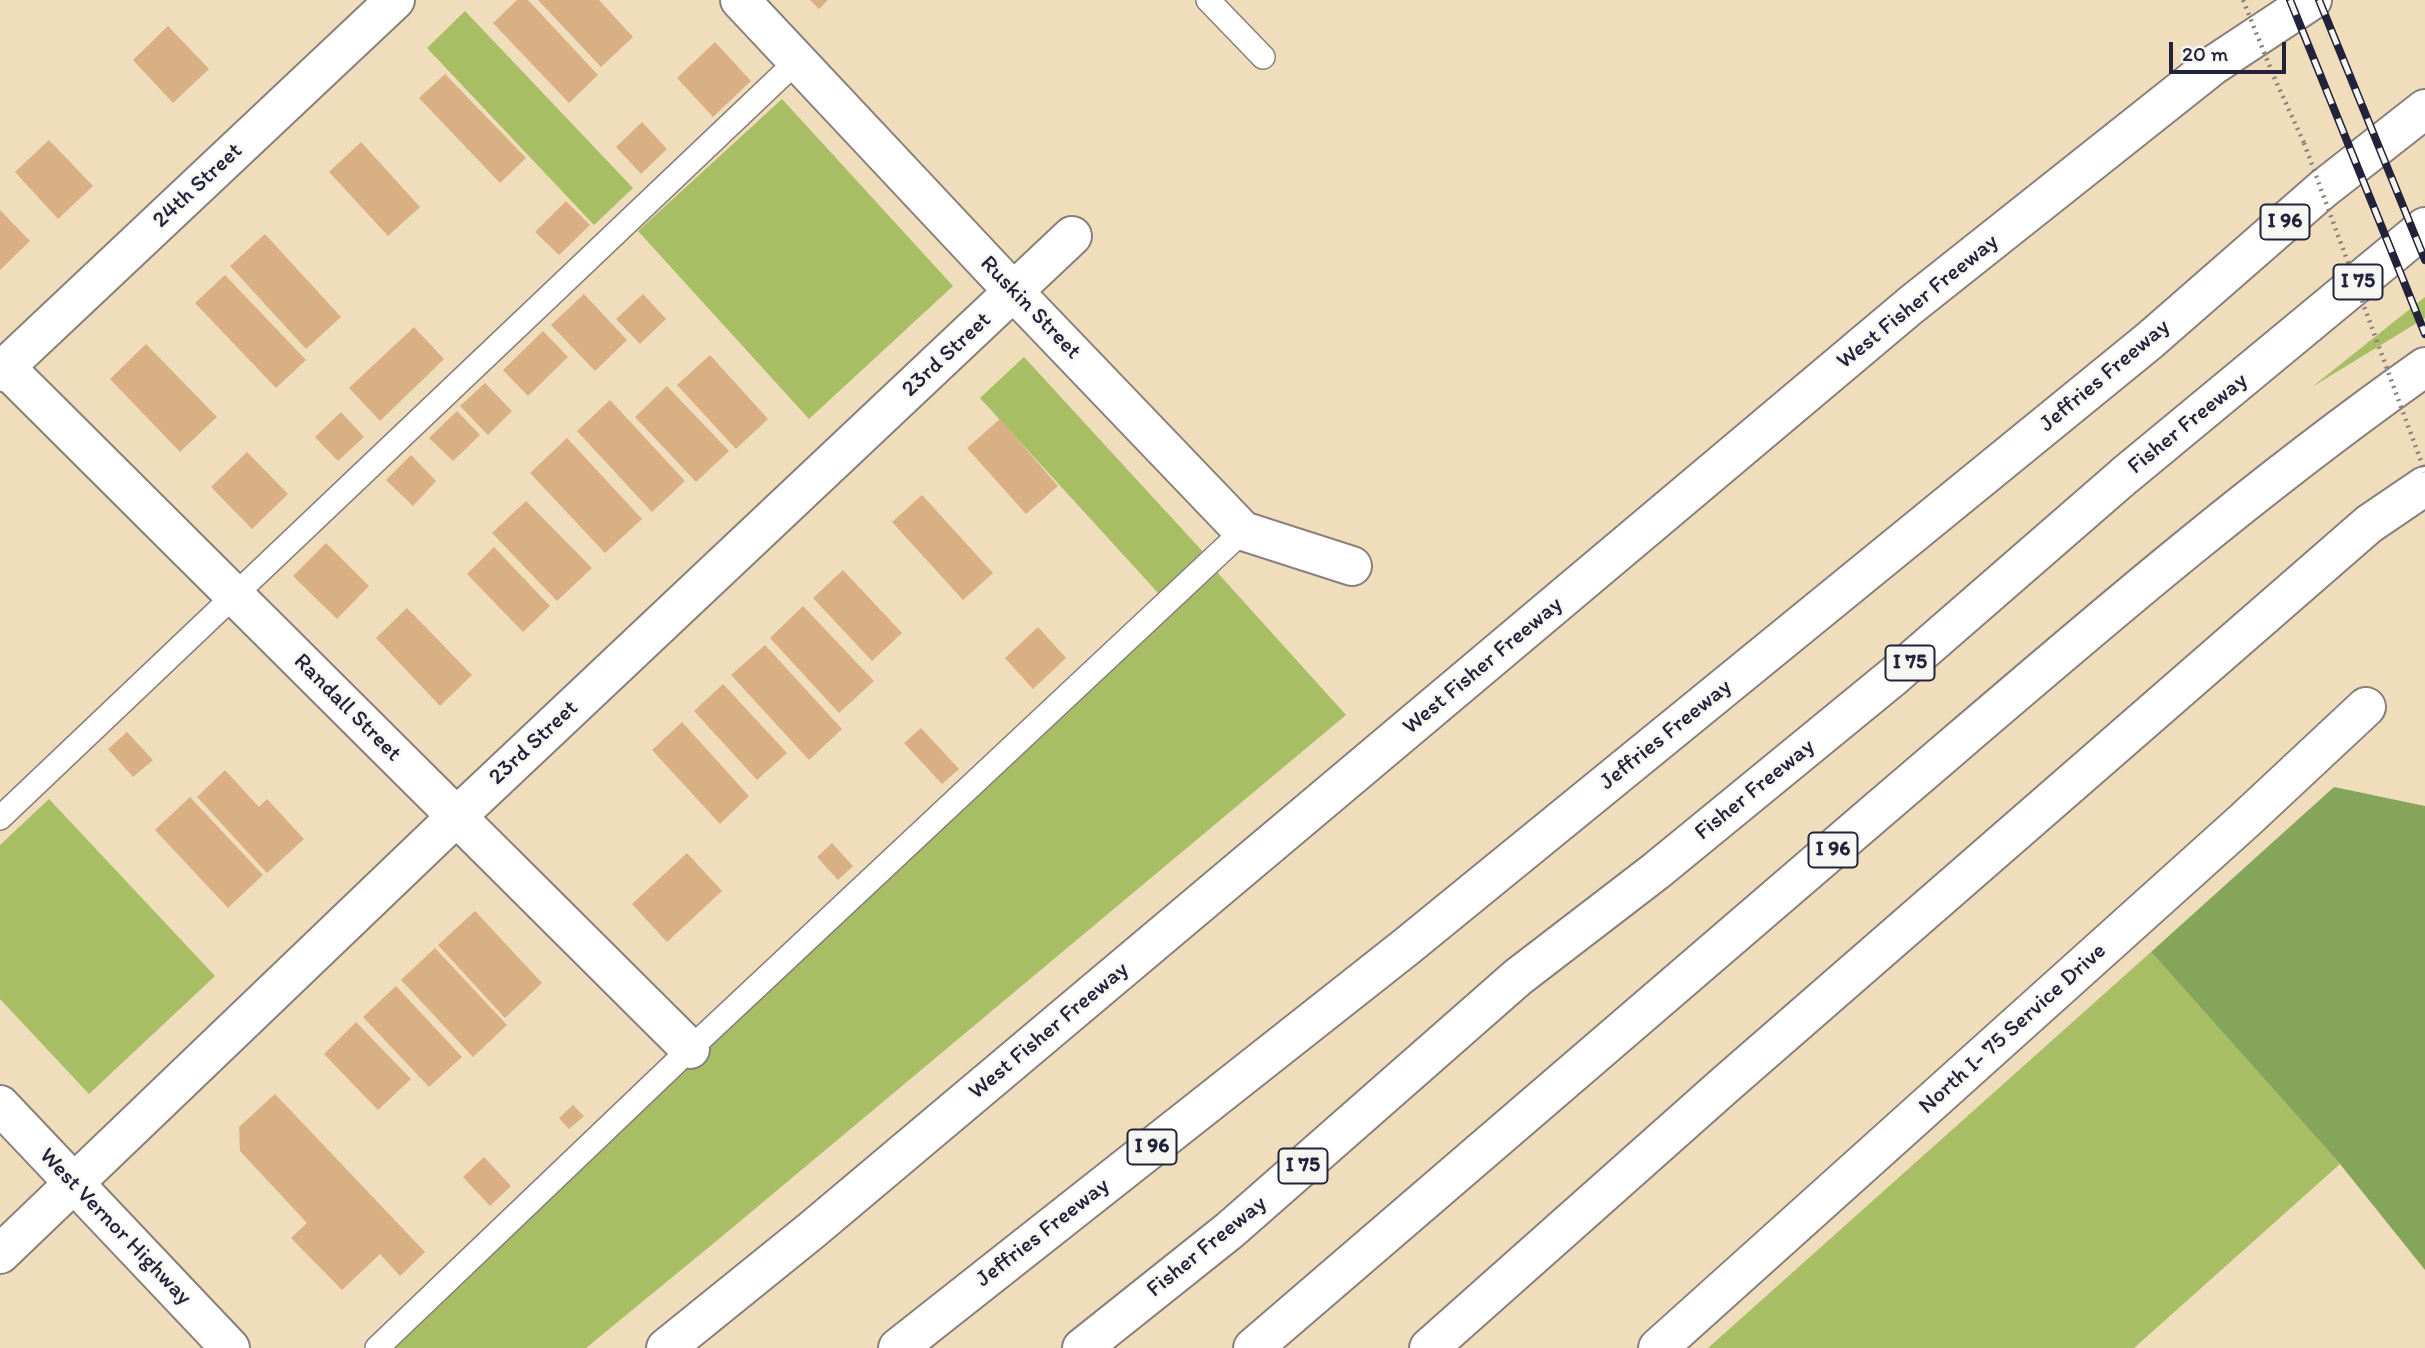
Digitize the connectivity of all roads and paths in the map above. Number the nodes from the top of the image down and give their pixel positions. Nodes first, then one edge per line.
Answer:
1 (395, 0) edge
2 (740, 0) edge
3 (1208, 0) edge
4 (2243, 0) edge
5 (2312, 0) edge
6 (1263, 57) dead end
7 (797, 61) junction
8 (2425, 109) edge
9 (2425, 228) edge
10 (1072, 236) dead end
11 (1014, 292) junction
12 (2425, 367) edge
13 (2, 369) edge
14 (2425, 472) edge
15 (2425, 486) edge
16 (1243, 531) junction
17 (1352, 566) dead end
18 (233, 594) junction
19 (2366, 707) dead end
20 (456, 817) junction
21 (0, 818) edge
22 (690, 1049) junction
23 (0, 1105) edge
24 (74, 1185) junction
25 (0, 1254) edge
26 (230, 1348) edge
27 (377, 1348) edge
28 (666, 1348) edge
29 (898, 1348) edge
30 (1082, 1348) edge
31 (1253, 1348) edge
32 (1429, 1348) edge
33 (1658, 1348) edge

1 - 13 main road, 24th Street
2 - 7 main road, Ruskin Street
3 - 6 lane
4 - 14 path, bridge
5 - 28 main road, West Fisher Freeway
7 - 11 main road, Ruskin Street
7 - 18 lane
8 - 29 main road, Jeffries Freeway / I 96
9 - 30 main road, Fisher Freeway / I 75
10 - 11 main road, 23rd Street
11 - 16 main road, Ruskin Street
11 - 20 main road, 23rd Street
12 - 31 main road, I 96
13 - 18 main road, Randall Street
15 - 32 main road
16 - 17 main road, Ruskin Street
16 - 22 lane
18 - 20 main road, Randall Street
18 - 21 lane
19 - 33 main road, North I- 75 Service Drive
20 - 22 main road, Randall Street
20 - 24 main road, 23rd Street
22 - 27 lane
23 - 24 main road, West Vernor Highway
24 - 25 main road, 23rd Street
24 - 26 main road, West Vernor Highway

